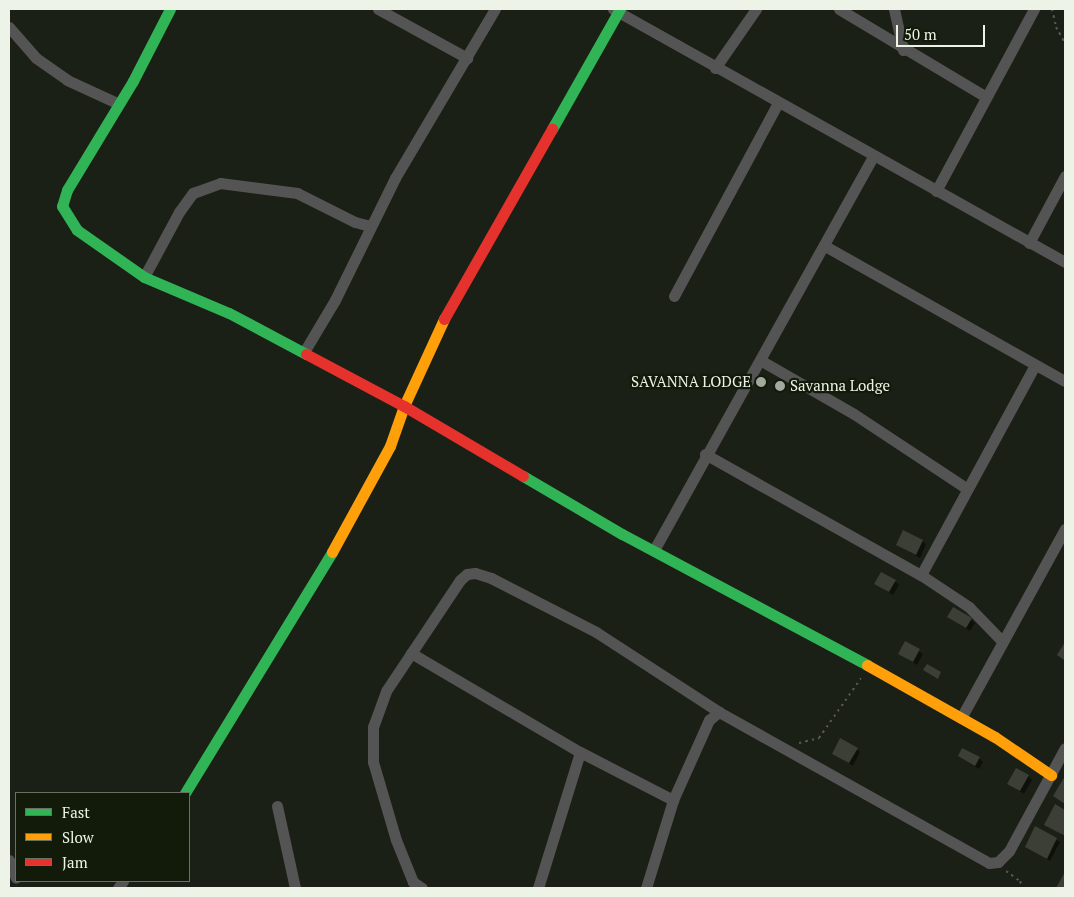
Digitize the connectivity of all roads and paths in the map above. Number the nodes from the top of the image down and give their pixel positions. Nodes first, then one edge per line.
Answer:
1 (170, 9) edge
2 (378, 9) edge
3 (496, 9) edge
4 (756, 9) edge
5 (839, 9) edge
6 (894, 9) edge
7 (1034, 9) edge
8 (1052, 9) edge
9 (617, 10) edge
10 (9, 27) edge
11 (1065, 43) edge
12 (903, 50) junction
13 (467, 58) junction
14 (715, 68) junction
15 (986, 97) junction
16 (116, 103) junction
17 (778, 103) junction
18 (873, 157) junction
19 (1065, 176) edge
20 (936, 191) junction
21 (370, 226) junction
22 (1030, 244) junction
23 (825, 246) junction
24 (1065, 262) edge
25 (144, 277) junction
26 (674, 296) dead end
27 (304, 352) junction
28 (760, 360) junction
29 (1035, 365) junction
30 (1065, 381) edge
31 (404, 406) junction
32 (705, 454) junction
33 (966, 488) junction
34 (1065, 529) edge
35 (654, 550) junction
36 (921, 575) junction
37 (1002, 641) junction
38 (411, 653) junction
39 (868, 667) junction
40 (719, 712) junction
41 (961, 718) junction
42 (781, 745) junction
43 (1065, 748) edge
44 (580, 752) junction
45 (1051, 775) junction
46 (186, 792) edge
47 (673, 800) junction
48 (277, 806) dead end
49 (9, 860) edge
50 (998, 862) junction
51 (15, 874) edge
52 (295, 888) edge
53 (422, 888) edge
54 (538, 888) edge
55 (646, 888) edge
56 (1023, 888) edge

1 - 16 street
2 - 13 street
3 - 13 street
4 - 14 street
5 - 12 street
6 - 12 street
7 - 15 street
8 - 11 path
9 - 14 street
9 - 31 street
10 - 16 street
12 - 15 street
13 - 21 street
14 - 17 street
15 - 20 street
16 - 25 street
17 - 18 street
17 - 26 street
18 - 20 street
18 - 23 street
19 - 22 street
20 - 22 street
21 - 25 street
21 - 27 street
22 - 24 street
23 - 28 street
23 - 29 street
25 - 27 street
27 - 31 street
28 - 32 street
28 - 33 street
29 - 30 street
29 - 33 street
31 - 35 street
31 - 46 street
32 - 35 street
32 - 36 street
33 - 36 street
34 - 37 street
35 - 39 street
36 - 37 street
37 - 41 street
38 - 40 street
38 - 44 street
38 - 53 street
39 - 41 street
39 - 42 path
40 - 42 street
40 - 47 street
41 - 45 street
42 - 50 street
43 - 45 street
44 - 47 street
44 - 54 street
45 - 50 street
47 - 55 street
48 - 52 street
49 - 51 street
50 - 56 path

